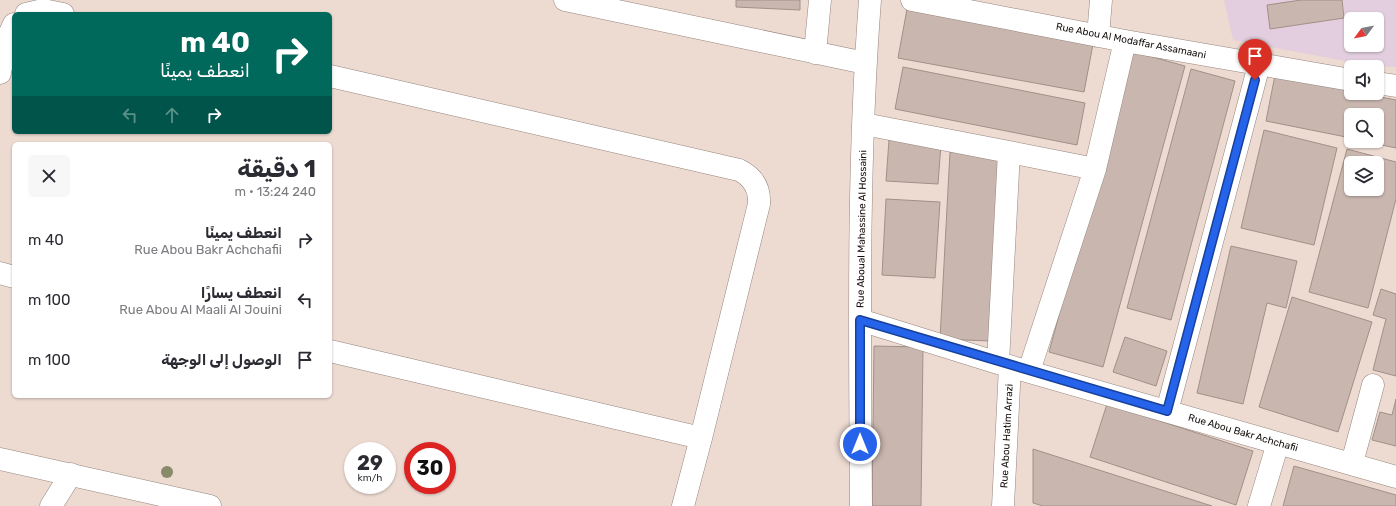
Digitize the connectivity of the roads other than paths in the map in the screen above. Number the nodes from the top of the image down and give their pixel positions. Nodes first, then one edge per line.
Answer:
1 (565, 0) edge
2 (820, 0) edge
3 (870, 0) edge
4 (912, 0) edge
5 (1101, 0) edge
6 (34, 12) edge
7 (53, 12) edge
8 (12, 28) edge
9 (1098, 36) junction
10 (1125, 41) junction
11 (815, 53) junction
12 (865, 63) junction
13 (1259, 65) junction
14 (0, 73) edge
15 (332, 76) edge
16 (1344, 79) edge
17 (1384, 84) edge
18 (1396, 86) edge
19 (864, 124) junction
20 (1009, 152) junction
21 (1095, 169) junction
22 (0, 273) edge
23 (12, 276) edge
24 (860, 320) junction
25 (332, 351) edge
26 (1012, 367) junction
27 (1373, 385) dead end
28 (1167, 411) junction
29 (701, 438) junction
30 (1278, 443) junction
31 (0, 459) edge
32 (1352, 463) junction
33 (71, 474) junction
34 (1396, 476) edge
35 (51, 506) edge
36 (210, 506) edge
37 (682, 506) edge
38 (861, 506) edge
39 (1003, 506) edge
40 (1259, 506) edge

1 - 11 street
2 - 11 street
3 - 12 street, Rue Aboual Mahassine Al Hossaini
4 - 9 street, Rue Abou Al Modaffar Assamaani
5 - 9 street
6 - 7 street
8 - 14 street
9 - 10 street, Rue Abou Al Modaffar Assamaani
10 - 13 street, Rue Abou Al Modaffar Assamaani
10 - 21 street
11 - 12 street
12 - 19 street, Rue Aboual Mahassine Al Hossaini
13 - 16 street, Rue Abou Al Modaffar Assamaani
13 - 28 street
15 - 29 street
17 - 18 street
19 - 20 street
19 - 24 street, Rue Aboual Mahassine Al Hossaini
20 - 21 street
20 - 26 street, Rue Abou Hatim Arrazi
21 - 26 street
22 - 23 street
24 - 26 street, Rue Abou Bakr Achchafii
24 - 38 street, Rue Aboual Mahassine Al Hossaini
25 - 29 street
26 - 28 street, Rue Abou Bakr Achchafii
26 - 39 street, Rue Abou Hatim Arrazi
27 - 32 street
28 - 30 street, Rue Abou Bakr Achchafii
29 - 37 street
30 - 32 street, Rue Abou Bakr Achchafii
30 - 40 street
31 - 33 street
32 - 34 street, Rue Abou Bakr Achchafii
33 - 35 street
33 - 36 street

